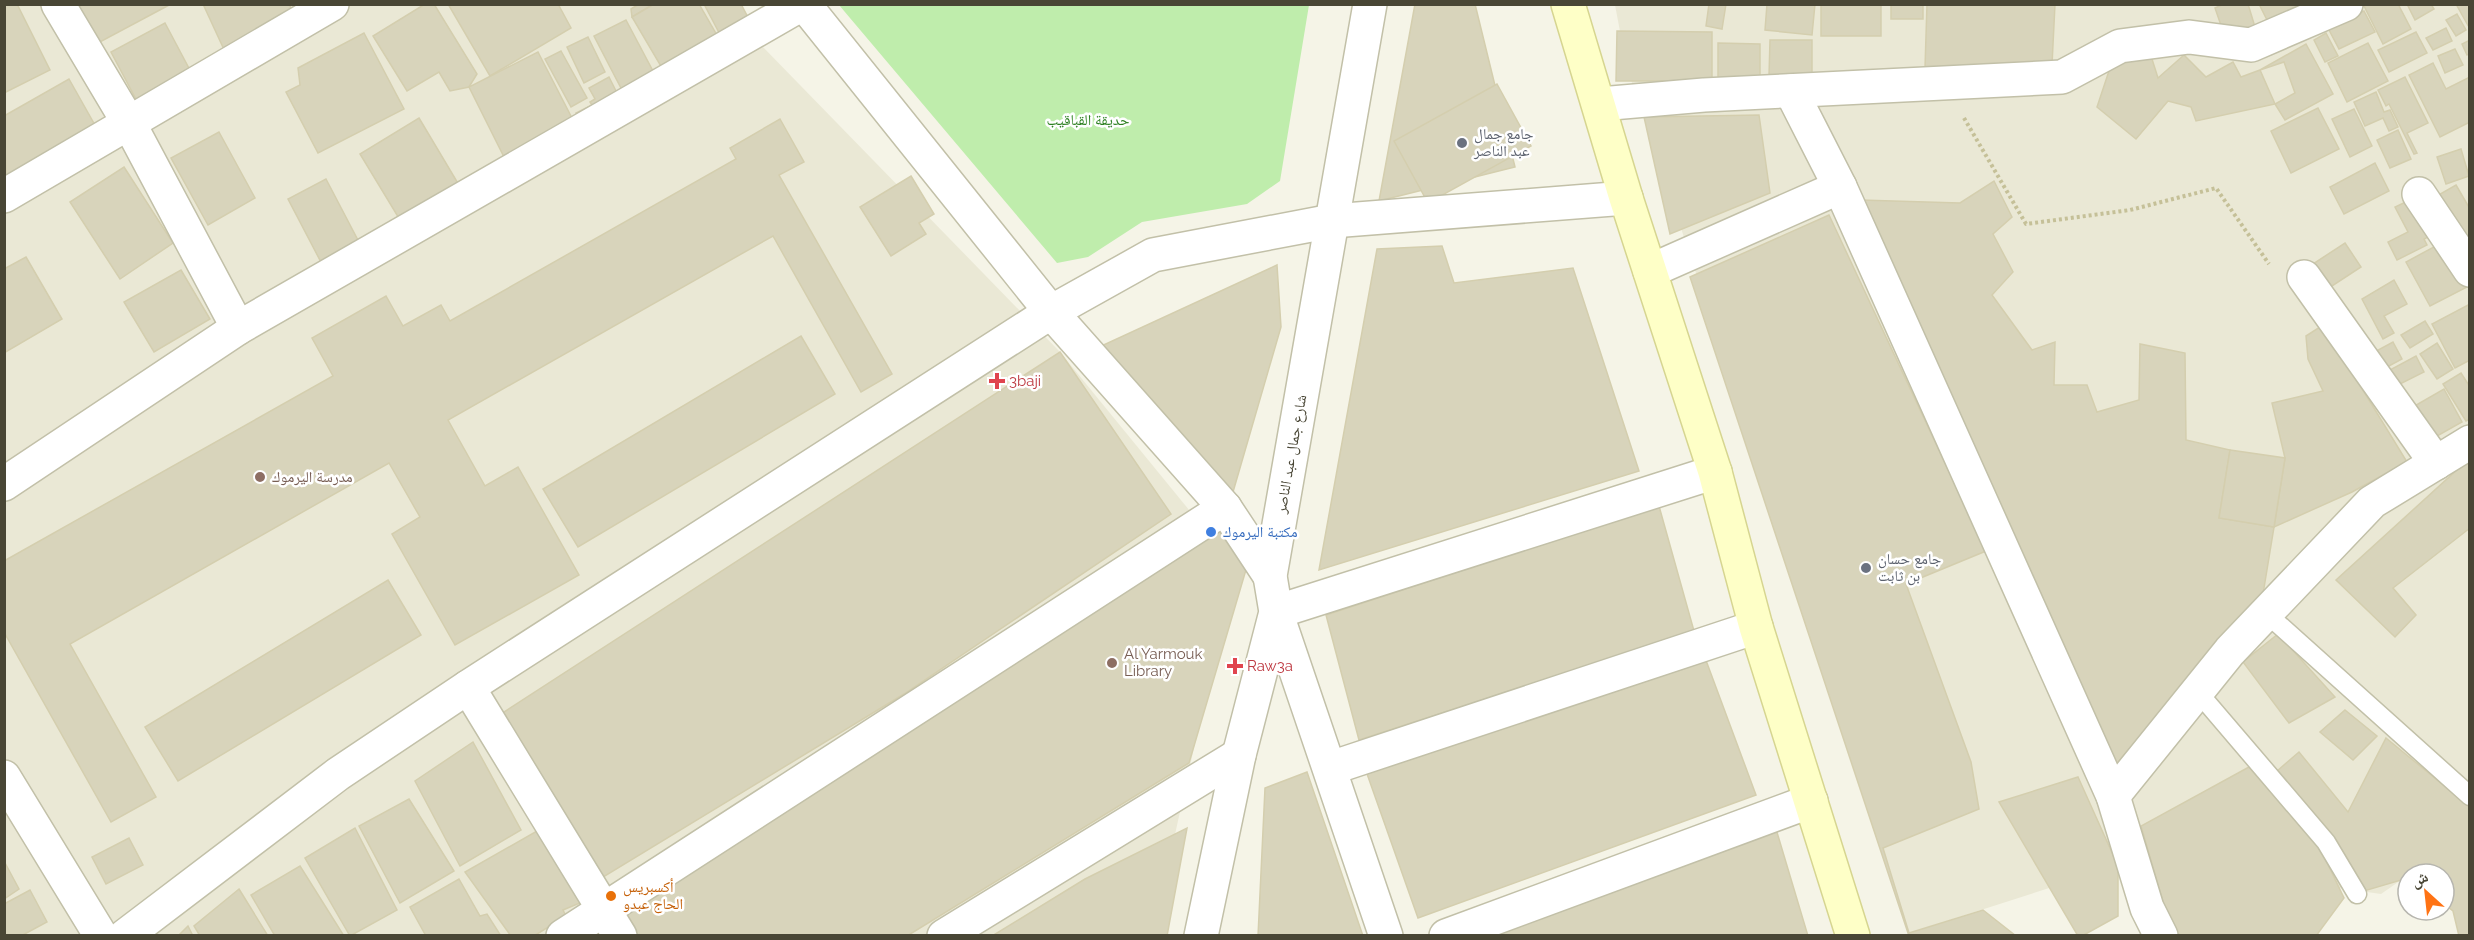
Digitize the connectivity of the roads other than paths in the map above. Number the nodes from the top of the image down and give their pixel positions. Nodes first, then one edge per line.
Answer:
1 (58, 4) edge
2 (332, 4) edge
3 (803, 4) edge
4 (1370, 4) edge
5 (1568, 4) edge
6 (2346, 4) edge
7 (1791, 91) junction
8 (1600, 104) junction
9 (130, 125) junction
10 (1839, 187) junction
11 (2419, 194) dead end
12 (4, 196) edge
13 (1626, 198) junction
14 (1332, 221) junction
15 (2469, 270) edge
16 (1650, 271) junction
17 (2304, 277) road end
18 (1052, 312) junction
19 (238, 328) junction
20 (2469, 442) edge
21 (2436, 463) junction
22 (1715, 472) junction
23 (4, 484) edge
24 (1225, 508) junction
25 (1270, 576) junction
26 (1276, 612) junction
27 (2266, 613) junction
28 (1756, 627) junction
29 (468, 687) junction
30 (2197, 692) junction
31 (1239, 756) junction
32 (1331, 768) junction
33 (4, 777) edge
34 (2113, 796) junction
35 (2469, 796) edge
36 (1811, 801) junction
37 (2356, 894) dead end
38 (612, 923) edge
39 (2148, 926) edge
40 (101, 936) edge
41 (125, 936) edge
42 (563, 936) edge
43 (944, 936) edge
44 (1201, 936) edge
45 (1386, 936) edge
46 (1446, 936) edge
47 (1853, 936) edge

1 - 9 street
2 - 9 street
3 - 18 street
3 - 19 street
4 - 14 street, شارع جمال عبد الناصر
5 - 8 main road
6 - 7 street
7 - 8 street
7 - 10 street
8 - 13 main road
9 - 12 street
9 - 19 street
10 - 16 street
10 - 34 street
11 - 15 street
13 - 14 street
13 - 16 main road
14 - 18 street
14 - 25 street, شارع جمال عبد الناصر
16 - 22 main road
17 - 21 street
18 - 24 street
18 - 29 street
19 - 23 street
20 - 21 street
21 - 27 street
22 - 26 street
22 - 28 main road
24 - 25 street
24 - 38 street
25 - 26 street, شارع جمال عبد الناصر
26 - 31 street, شارع جمال عبد الناصر
26 - 32 street
27 - 30 street
27 - 35 lane
28 - 32 street
28 - 36 main road
29 - 38 street
29 - 41 street
30 - 34 street
30 - 37 lane
31 - 43 street
31 - 44 street, شارع جمال عبد الناصر
32 - 45 street
33 - 40 street
34 - 39 street
36 - 46 street
36 - 47 main road
38 - 42 street

